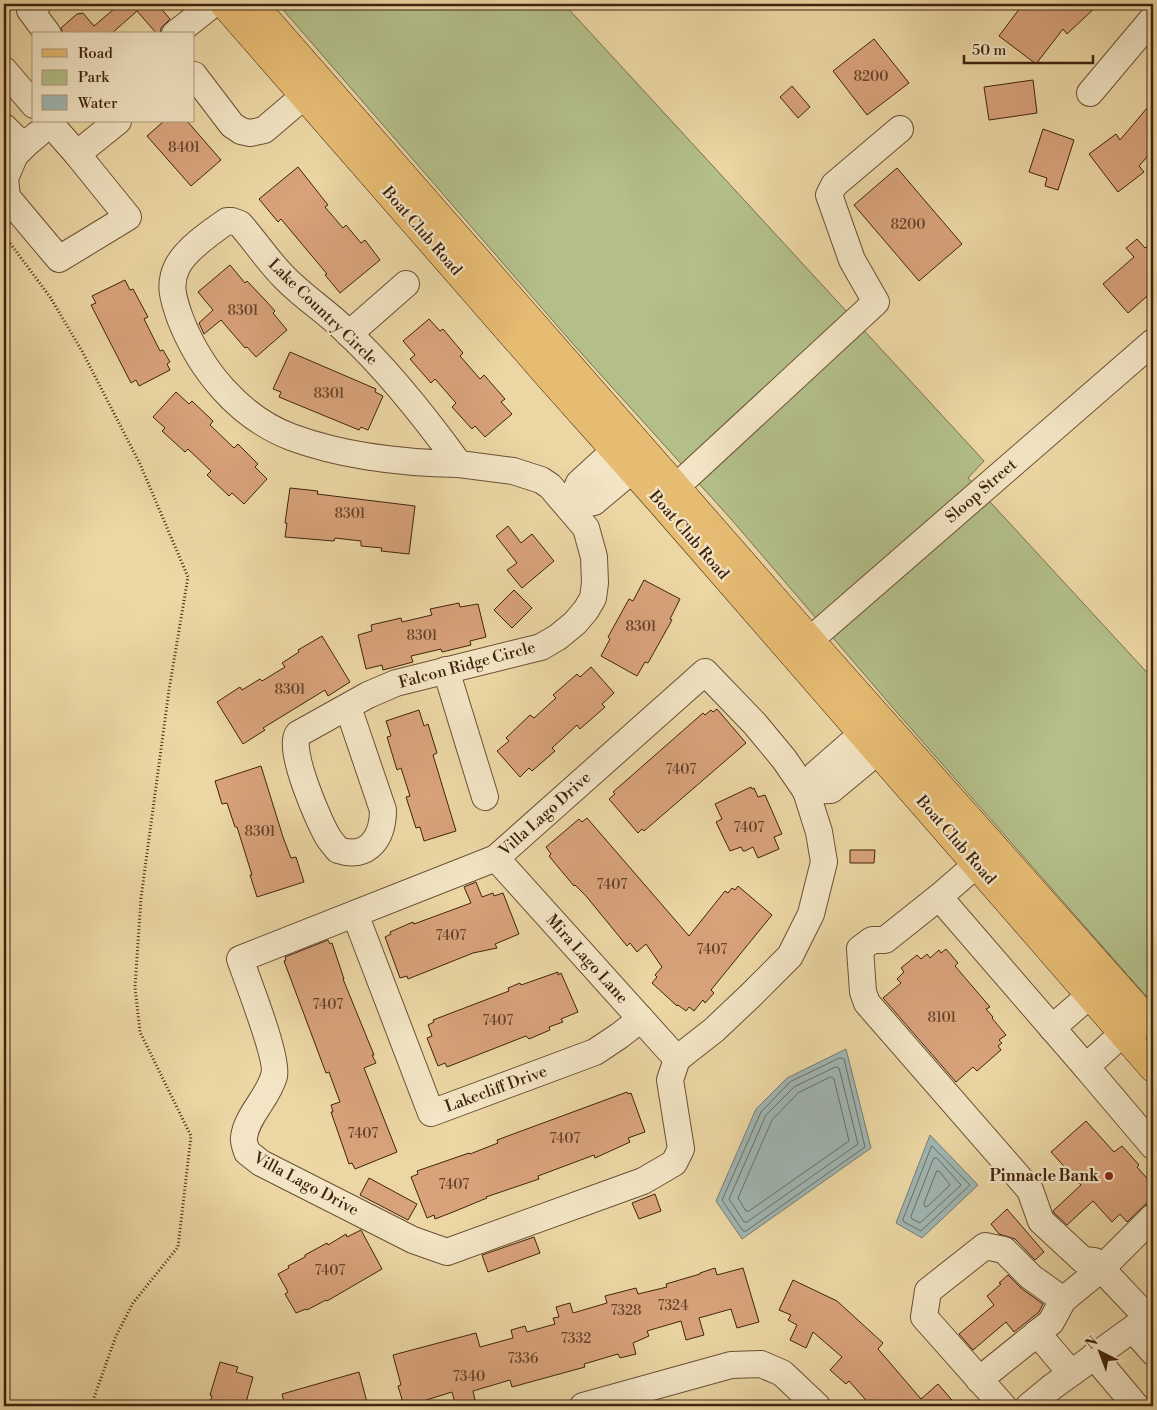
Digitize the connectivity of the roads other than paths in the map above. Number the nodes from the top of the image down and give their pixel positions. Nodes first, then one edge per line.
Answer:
1 (38, 4) edge
2 (213, 4) edge
3 (224, 4) edge
4 (253, 4) edge
5 (1153, 18) edge
6 (46, 32) edge
7 (178, 32) edge
8 (4, 70) edge
9 (195, 76) edge
10 (1090, 94) dead end
11 (304, 96) junction
12 (32, 103) edge
13 (41, 122) edge
14 (48, 122) edge
15 (117, 122) edge
16 (4, 127) edge
17 (900, 129) dead end
18 (26, 144) junction
19 (77, 154) junction
20 (406, 284) dead end
21 (350, 334) junction
22 (1153, 342) edge
23 (630, 456) junction
24 (459, 464) junction
25 (676, 487) junction
26 (569, 507) junction
27 (810, 640) junction
28 (446, 670) junction
29 (348, 707) junction
30 (877, 738) junction
31 (806, 791) junction
32 (485, 798) dead end
33 (496, 858) junction
34 (977, 864) junction
35 (939, 897) junction
36 (355, 914) junction
37 (1090, 995) junction
38 (641, 1019) junction
39 (1153, 1026) edge
40 (1052, 1028) junction
41 (1122, 1033) junction
42 (677, 1059) junction
43 (1086, 1067) junction
44 (1153, 1068) edge
45 (1153, 1146) edge
46 (1153, 1217) edge
47 (1101, 1269) junction
48 (1063, 1300) junction
49 (1145, 1320) edge
50 (1037, 1333) junction
51 (1153, 1352) edge
52 (1094, 1356) junction
53 (1071, 1373) junction
54 (979, 1380) junction
55 (583, 1406) edge
56 (817, 1406) edge
57 (1002, 1406) edge
58 (1029, 1406) edge
59 (1136, 1406) edge

1 - 6 street
2 - 7 street
3 - 11 main road, Boat Club Road
4 - 23 main road, Boat Club Road
5 - 10 street
8 - 12 street
9 - 11 street
11 - 23 main road, Boat Club Road
13 - 18 street
14 - 19 street
15 - 19 street
16 - 18 street
17 - 25 street
18 - 19 street
20 - 21 street
21 - 24 street, Lake Country Circle
21 - 24 street, Lake Country Circle
22 - 27 street, Sloop Street
23 - 25 main road, Boat Club Road
23 - 26 street
23 - 30 main road, Boat Club Road
24 - 26 street, Lake Country Circle
25 - 27 main road, Boat Club Road
26 - 28 street, Falcon Ridge Circle
27 - 30 main road, Boat Club Road
28 - 29 street, Falcon Ridge Circle
28 - 32 street
29 - 29 street, Falcon Ridge Circle
30 - 31 street
30 - 34 main road, Boat Club Road
30 - 39 main road, Boat Club Road
31 - 33 street, Villa Lago Drive
31 - 42 street, Villa Lago Drive
33 - 36 street, Villa Lago Drive
33 - 38 street, Mira Lago Lane
34 - 35 street
34 - 37 main road, Boat Club Road
35 - 40 street
35 - 47 street
36 - 38 street, Lakecliff Drive
36 - 42 street, Villa Lago Drive
37 - 40 street
37 - 41 main road, Boat Club Road
38 - 42 street, Mira Lago Lane
40 - 43 street
41 - 43 street
41 - 44 main road, Boat Club Road
43 - 45 street
46 - 47 street
47 - 48 street
47 - 49 street
48 - 50 street
48 - 54 street
49 - 51 street
49 - 52 street
50 - 53 street
50 - 54 street
52 - 53 street
52 - 59 street
53 - 58 street
54 - 57 street
55 - 56 street

